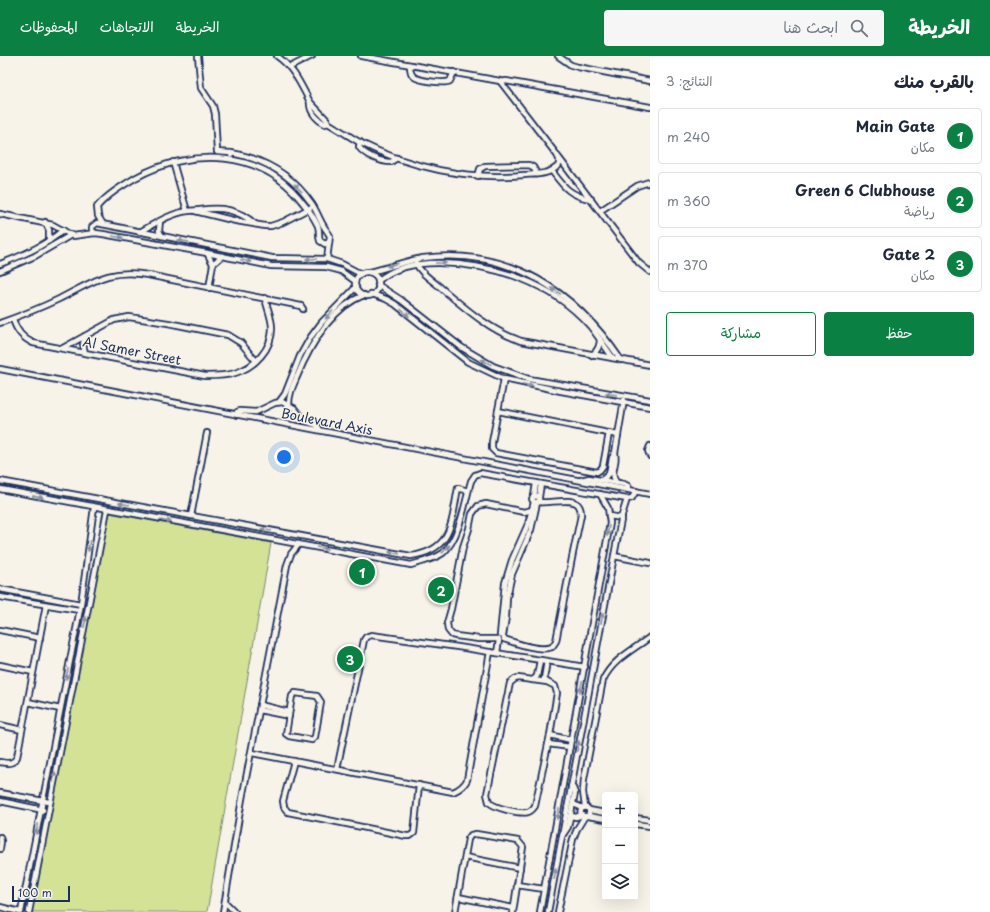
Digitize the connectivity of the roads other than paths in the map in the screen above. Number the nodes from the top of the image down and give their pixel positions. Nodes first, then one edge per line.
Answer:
1 (198, 56) edge
2 (278, 56) edge
3 (312, 56) edge
4 (361, 56) edge
5 (559, 56) edge
6 (410, 64) junction
7 (290, 67) junction
8 (454, 72) junction
9 (650, 81) edge
10 (501, 82) junction
11 (514, 83) junction
12 (512, 96) junction
13 (650, 107) edge
14 (360, 142) junction
15 (231, 156) junction
16 (558, 157) junction
17 (397, 158) junction
18 (173, 162) junction
19 (552, 170) junction
20 (537, 174) junction
21 (478, 176) junction
22 (650, 184) edge
23 (591, 199) junction
24 (314, 206) junction
25 (308, 210) junction
26 (187, 211) junction
27 (195, 211) junction
28 (600, 211) junction
29 (0, 214) edge
30 (160, 221) junction
31 (45, 222) junction
32 (102, 224) junction
33 (255, 224) junction
34 (63, 230) junction
35 (140, 232) junction
36 (327, 232) junction
37 (95, 233) junction
38 (320, 234) junction
39 (71, 235) junction
40 (162, 236) junction
41 (49, 241) junction
42 (329, 242) junction
43 (208, 253) junction
44 (222, 256) junction
45 (327, 259) junction
46 (415, 262) junction
47 (0, 264) edge
48 (213, 264) junction
49 (0, 271) edge
50 (370, 272) junction
51 (650, 272) edge
52 (361, 274) junction
53 (356, 281) junction
54 (378, 283) junction
55 (356, 287) junction
56 (209, 288) junction
57 (372, 294) junction
58 (364, 295) junction
59 (265, 298) junction
60 (303, 309) dead end
61 (14, 319) junction
62 (0, 323) edge
63 (85, 336) junction
64 (600, 339) junction
65 (63, 348) junction
66 (85, 353) junction
67 (592, 355) junction
68 (613, 358) junction
69 (621, 360) junction
70 (256, 361) junction
71 (650, 365) edge
72 (0, 368) edge
73 (504, 379) junction
74 (625, 396) junction
75 (650, 400) edge
76 (279, 402) junction
77 (624, 403) junction
78 (289, 405) junction
79 (650, 407) edge
80 (498, 411) junction
81 (237, 415) junction
82 (320, 430) junction
83 (207, 433) dead end
84 (609, 433) junction
85 (618, 435) junction
86 (650, 446) edge
87 (650, 456) edge
88 (613, 463) junction
89 (602, 480) junction
90 (580, 481) junction
91 (0, 482) edge
92 (616, 482) junction
93 (539, 483) junction
94 (0, 490) edge
95 (629, 490) junction
96 (468, 491) junction
97 (636, 491) junction
98 (600, 494) junction
99 (650, 494) edge
100 (537, 500) junction
101 (627, 500) junction
102 (94, 507) junction
103 (107, 510) junction
104 (532, 510) junction
105 (524, 512) junction
106 (191, 516) junction
107 (609, 516) junction
108 (530, 517) junction
109 (622, 518) junction
110 (528, 530) junction
111 (299, 544) junction
112 (614, 556) junction
113 (650, 563) edge
114 (0, 589) edge
115 (0, 597) edge
116 (80, 604) junction
117 (46, 605) junction
118 (79, 610) junction
119 (0, 630) edge
120 (40, 638) junction
121 (501, 638) junction
122 (650, 638) edge
123 (490, 652) junction
124 (499, 653) junction
125 (540, 660) junction
126 (547, 661) junction
127 (0, 664) edge
128 (585, 667) junction
129 (539, 669) junction
130 (545, 670) junction
131 (33, 672) junction
132 (532, 680) junction
133 (547, 682) junction
134 (28, 702) junction
135 (260, 707) junction
136 (60, 709) junction
137 (289, 714) junction
138 (0, 725) edge
139 (22, 730) junction
140 (550, 735) junction
141 (571, 740) junction
142 (548, 744) junction
143 (570, 747) junction
144 (252, 753) junction
145 (294, 761) junction
146 (0, 762) edge
147 (337, 769) junction
148 (419, 785) junction
149 (571, 786) junction
150 (0, 793) edge
151 (0, 801) edge
152 (42, 801) junction
153 (49, 802) junction
154 (573, 804) junction
155 (586, 808) junction
156 (40, 809) junction
157 (48, 811) junction
158 (602, 812) edge
159 (570, 816) junction
160 (585, 816) junction
161 (638, 818) edge
162 (602, 819) edge
163 (650, 820) edge
164 (638, 824) edge
165 (650, 826) edge
166 (562, 836) junction
167 (0, 837) edge
168 (0, 849) edge
169 (465, 857) junction
170 (520, 868) junction
171 (517, 885) junction
172 (544, 889) junction
173 (458, 897) junction
174 (225, 902) junction
175 (0, 908) edge
176 (513, 910) edge
177 (20, 912) edge
178 (29, 912) edge
179 (223, 912) edge
180 (235, 912) edge
181 (456, 912) edge
182 (540, 912) edge
183 (548, 912) edge
184 (558, 912) edge

1 - 15 street
2 - 7 street
3 - 7 street
4 - 6 street
5 - 9 street
6 - 8 street
6 - 8 street
7 - 14 street
8 - 10 street
10 - 11 street
10 - 12 street
11 - 12 street
11 - 13 street
12 - 16 street
14 - 17 street
14 - 17 street
15 - 18 street
24 -> 15 street
15 - 25 street
16 - 19 street
16 - 23 street
17 - 21 street
18 - 26 street
18 - 32 street
19 - 20 street
19 - 23 street
20 - 21 street
20 - 21 street
22 - 28 street
23 - 28 street
24 - 25 street
24 - 36 street
25 - 33 street
25 - 38 street
26 - 27 street
26 - 30 street
27 - 33 street
27 - 33 street
28 - 51 street
29 - 31 street
30 - 35 street
30 - 40 street
31 - 34 street
31 - 41 street
32 - 35 street
32 - 37 street
34 - 39 street
34 - 41 street
35 - 40 street
36 - 38 street
36 - 42 street
37 - 39 street
37 -> 43 street
38 - 42 street
39 - 49 street
45 -> 40 street
41 - 47 street
42 - 45 street
43 - 44 street
43 - 48 street
44 - 48 street
44 -> 53 street
45 - 52 street
46 -> 50 street
46 - 54 street
46 -> 64 street
46 - 67 street
69 -> 46 street
48 - 56 street
50 - 52 street
50 - 54 street
52 - 53 street
53 - 55 street
54 - 57 street
74 -> 54 street
55 - 58 street
55 -> 76 street
56 - 59 street
56 - 61 street
57 - 58 street
57 -> 73 street
58 - 78 street
59 - 60 street
59 - 70 street
61 - 62 street
61 - 65 street, Al Samer Street
63 - 65 street
63 - 66 street
63 - 70 street
64 - 67 street
64 - 68 street
65 - 66 street, Al Samer Street
66 - 70 street, Al Samer Street
67 - 68 street
68 - 69 street
69 - 71 street
72 - 81 street, Boulevard Axis
73 -> 77 street
73 - 80 street
74 - 75 street
74 - 77 street
76 - 78 street
76 - 81 street
77 - 79 street
77 - 85 street
78 - 82 street
80 - 84 street
80 - 84 street
81 - 82 street, Boulevard Axis
82 - 90 street, Boulevard Axis
83 - 106 street
84 - 85 street
85 - 88 street
86 - 87 street
88 - 89 street
88 - 92 street
89 - 90 street
89 - 92 street
90 - 95 street, Boulevard Axis
106 -> 91 street
92 - 95 street
93 - 96 street
93 - 98 street
93 - 100 street
94 -> 102 street
95 - 97 street, Boulevard Axis
96 -> 106 street
111 -> 96 street
97 - 99 street, Boulevard Axis
97 - 101 street
98 - 101 street
98 - 107 street
100 - 104 street
100 - 110 street
100 - 121 street
101 - 109 street
102 - 103 street
102 -> 116 street
103 -> 111 street
153 -> 103 street
104 - 105 street
104 - 108 street
105 - 108 street
105 - 121 street
107 - 109 street
107 -> 128 street
108 - 110 street
109 - 112 street
110 - 121 street
111 - 135 street
112 - 113 street
149 -> 112 street
114 - 116 street
115 - 117 street
116 - 118 street
117 - 118 street
117 - 120 street
118 -> 136 street
119 - 120 street
120 - 131 street
121 - 124 street
122 - 155 street
123 - 124 street
123 - 147 street
123 - 148 street
124 - 125 street
125 - 126 street
125 - 129 street
126 - 128 street
126 - 130 street
127 - 131 street
128 -> 141 street
129 - 130 street
129 - 132 street
130 - 133 street
131 - 134 street
132 - 133 street
132 - 142 street
133 - 140 street
134 - 136 street
134 - 139 street
135 - 137 street
135 - 144 street
136 - 152 street
137 - 137 street
138 - 139 street
139 - 146 street
140 - 141 street
140 - 142 street
141 - 143 street
142 - 143 street
143 -> 172 street
144 - 145 street
144 - 174 street
145 - 147 street
145 - 148 street
147 - 148 street
149 - 154 street
149 - 166 street
150 - 152 street
151 - 156 street
152 - 153 street
152 - 156 street
153 - 157 street
154 - 155 street
154 - 159 street
155 - 158 street
155 - 160 street
155 - 160 street
156 - 157 street
156 -> 177 street
157 - 178 street
159 - 160 street
159 - 166 street
160 - 162 street
160 - 184 street
161 - 163 street
164 - 165 street
183 -> 166 street
167 - 168 street
169 - 170 street
169 - 170 street
169 - 173 street
170 - 171 street
171 - 172 street
171 - 176 street
172 - 182 street
173 - 176 street
173 - 181 street
174 - 179 street
174 - 180 street
175 - 177 street

